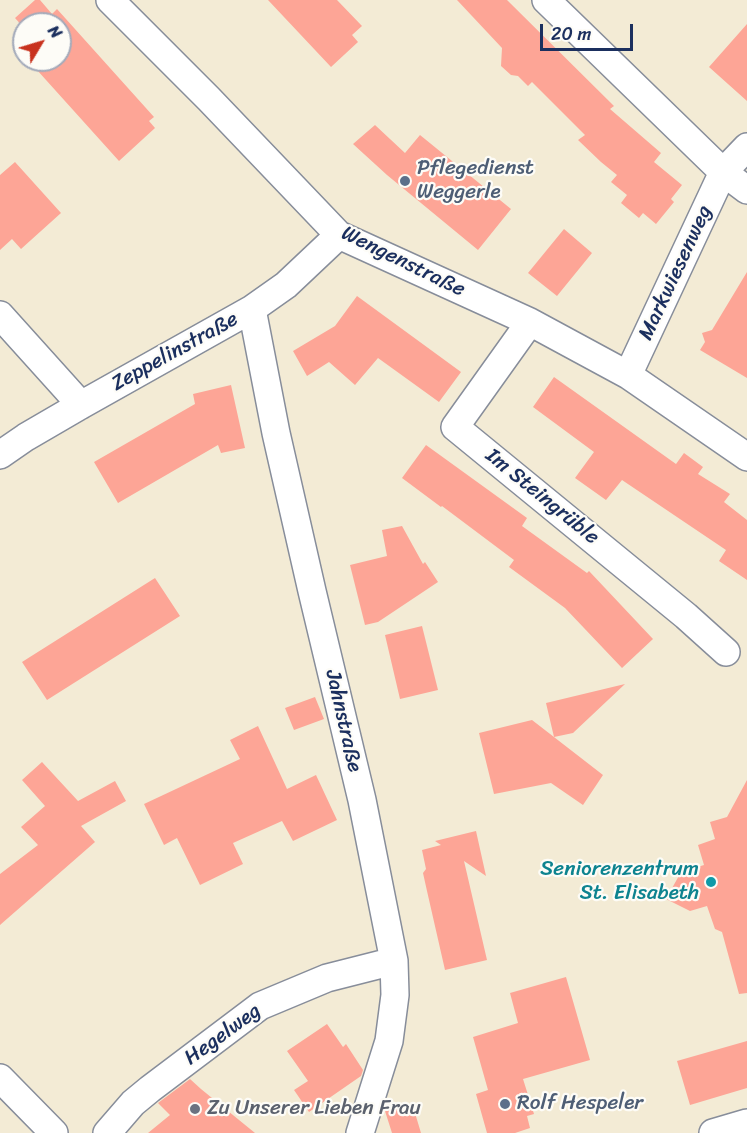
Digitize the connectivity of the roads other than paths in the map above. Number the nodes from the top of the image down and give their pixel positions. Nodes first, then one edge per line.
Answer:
1 (110, 0) edge
2 (546, 0) edge
3 (747, 147) edge
4 (723, 172) junction
5 (747, 190) edge
6 (339, 235) junction
7 (252, 309) junction
8 (0, 315) edge
9 (530, 322) junction
10 (628, 375) junction
11 (81, 405) junction
12 (0, 455) edge
13 (747, 457) edge
14 (726, 652) dead end
15 (394, 961) junction
16 (0, 1078) edge
17 (747, 1123) edge
18 (54, 1133) edge
19 (107, 1133) edge
20 (360, 1133) edge
21 (713, 1133) edge

1 - 6 street, Wengenstraße
2 - 4 street
3 - 4 street, Markwiesenweg
4 - 5 street
4 - 10 street, Markwiesenweg
6 - 7 street, Zeppelinstraße
6 - 9 street, Wengenstraße
7 - 11 street, Zeppelinstraße
7 - 15 street, Jahnstraße
8 - 11 street
9 - 10 street, Wengenstraße
9 - 14 street, Im Steingrüble
10 - 13 street, Wengenstraße
11 - 12 street, Zeppelinstraße
15 - 19 street, Hegelweg
15 - 20 street, Jahnstraße
16 - 18 street
17 - 21 street

